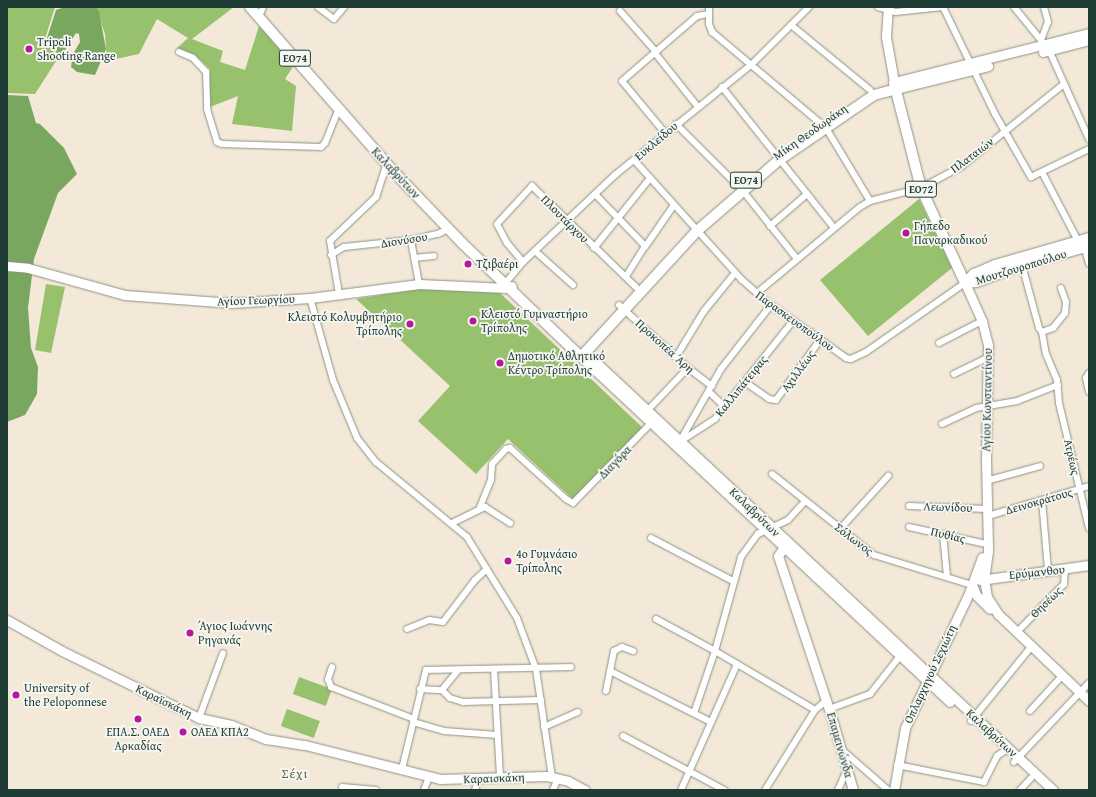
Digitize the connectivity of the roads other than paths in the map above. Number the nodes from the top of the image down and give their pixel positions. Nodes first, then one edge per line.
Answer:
1 (250, 7) edge
2 (318, 7) edge
3 (344, 7) edge
4 (810, 7) edge
5 (878, 7) edge
6 (943, 7) edge
7 (1014, 7) edge
8 (1044, 7) edge
9 (887, 9) edge
10 (709, 10) edge
11 (620, 11) dead end
12 (261, 12) edge
13 (791, 25) junction
14 (1089, 33) edge
15 (1089, 40) edge
16 (1045, 45) junction
17 (179, 52) dead end
18 (656, 53) junction
19 (751, 65) junction
20 (972, 67) junction
21 (1064, 84) junction
22 (895, 86) junction
23 (722, 87) junction
24 (870, 90) junction
25 (698, 107) junction
26 (339, 109) junction
27 (676, 124) junction
28 (824, 126) junction
29 (1005, 130) junction
30 (665, 133) junction
31 (1089, 139) edge
32 (1089, 149) edge
33 (778, 158) junction
34 (634, 160) junction
35 (387, 164) junction
36 (1043, 174) junction
37 (650, 178) junction
38 (921, 188) junction
39 (740, 189) junction
40 (595, 194) junction
41 (807, 194) junction
42 (870, 201) junction
43 (674, 205) junction
44 (619, 219) junction
45 (568, 222) junction
46 (770, 226) junction
47 (695, 228) junction
48 (834, 228) junction
49 (453, 231) junction
50 (1089, 238) edge
51 (411, 240) junction
52 (1084, 245) edge
53 (645, 247) junction
54 (594, 248) junction
55 (535, 251) junction
56 (331, 255) junction
57 (434, 256) dead end
58 (414, 258) junction
59 (798, 259) junction
60 (523, 262) junction
61 (1089, 264) edge
62 (1022, 265) junction
63 (7, 266) edge
64 (735, 273) junction
65 (626, 277) junction
66 (965, 283) junction
67 (419, 284) junction
68 (509, 284) junction
69 (573, 286) dead end
70 (636, 286) junction
71 (1060, 288) dead end
72 (757, 293) junction
73 (339, 294) junction
74 (310, 298) junction
75 (771, 305) junction
76 (622, 307) junction
77 (982, 321) junction
78 (793, 322) junction
79 (1042, 332) junction
80 (820, 340) junction
81 (939, 343) dead end
82 (580, 352) junction
83 (676, 357) junction
84 (989, 357) junction
85 (688, 368) junction
86 (1088, 373) edge
87 (954, 374) dead end
88 (744, 382) junction
89 (1058, 385) junction
90 (710, 389) junction
91 (1089, 392) edge
92 (987, 406) junction
93 (725, 407) junction
94 (647, 410) junction
95 (653, 421) junction
96 (942, 424) dead end
97 (678, 444) junction
98 (1040, 466) dead end
99 (772, 474) dead end
100 (888, 476) dead end
101 (986, 481) junction
102 (1089, 486) edge
103 (1080, 490) junction
104 (1042, 500) junction
105 (805, 501) junction
106 (909, 506) dead end
107 (480, 507) junction
108 (988, 512) junction
109 (452, 523) junction
110 (510, 523) dead end
111 (910, 527) dead end
112 (768, 528) junction
113 (1089, 528) edge
114 (840, 529) junction
115 (943, 534) junction
116 (651, 538) dead end
117 (986, 544) junction
118 (785, 545) junction
119 (981, 562) junction
120 (1089, 565) edge
121 (1065, 568) junction
122 (487, 569) junction
123 (1048, 570) junction
124 (947, 576) junction
125 (984, 578) junction
126 (733, 581) junction
127 (972, 585) junction
128 (989, 602) junction
129 (998, 614) junction
130 (7, 620) edge
131 (656, 620) dead end
132 (407, 629) dead end
133 (1017, 632) junction
134 (1032, 646) junction
135 (715, 651) junction
136 (633, 652) dead end
137 (223, 653) dead end
138 (900, 656) junction
139 (737, 664) junction
140 (332, 667) dead end
141 (571, 668) dead end
142 (494, 669) junction
143 (536, 669) junction
144 (458, 670) junction
145 (610, 671) junction
146 (1062, 676) junction
147 (928, 677) junction
148 (1089, 683) edge
149 (420, 689) junction
150 (442, 690) junction
151 (606, 691) dead end
152 (1080, 692) junction
153 (541, 700) junction
154 (1089, 701) edge
155 (496, 702) junction
156 (828, 705) junction
157 (815, 710) junction
158 (1030, 711) dead end
159 (578, 712) dead end
160 (694, 713) junction
161 (199, 718) junction
162 (973, 719) junction
163 (413, 720) junction
164 (711, 722) junction
165 (544, 726) junction
166 (497, 735) junction
167 (623, 736) dead end
168 (841, 749) junction
169 (1003, 752) junction
170 (1016, 760) junction
171 (897, 766) junction
172 (402, 769) junction
173 (847, 770) junction
174 (689, 771) junction
175 (429, 777) junction
176 (500, 777) junction
177 (479, 778) junction
178 (555, 778) junction
179 (1031, 778) junction
180 (342, 787) dead end
181 (376, 790) edge
182 (424, 790) edge
183 (475, 790) edge
184 (553, 790) edge
185 (585, 790) edge
186 (682, 790) edge
187 (724, 790) edge
188 (765, 790) edge
189 (838, 790) edge
190 (852, 790) edge
191 (888, 790) edge
192 (894, 790) edge
193 (1020, 790) edge
194 (1044, 790) edge
195 (1053, 790) edge

1 - 12 main road, ΕΟ74
2 - 3 street
4 - 13 street, Ευκλείδου
5 - 9 street
6 - 9 street
6 - 20 street
7 - 16 street
8 - 16 street
9 - 22 main road, ΕΟ72
10 - 18 street
10 - 19 street
11 - 18 street
12 - 26 main road, ΕΟ74
13 - 19 street, Ευκλείδου
13 - 24 street
14 - 16 main road, Μίκη Θεοδωράκη
15 - 16 main road, Μίκη Θεοδωράκη
16 - 20 main road, Μίκη Θεοδωράκη
16 - 21 street
17 - 26 street
18 - 25 street
18 - 30 street
19 - 23 street, Ευκλείδου
19 - 28 street
20 - 22 main road, Μίκη Θεοδωράκη
20 - 29 street
21 - 29 street, Πλαταιών
21 - 31 street
22 - 24 main road, Μίκη Θεοδωράκη / ΕΟ74
22 - 28 main road, Μίκη Θεοδωράκη / ΕΟ74
22 - 38 main road, Αγίου Κωνσταντίνου / ΕΟ72
23 - 25 street, Ευκλείδου
23 - 33 street
24 - 28 main road, Μίκη Θεοδωράκη / ΕΟ74
25 - 27 street, Ευκλείδου
26 - 35 main road, Καλαβρύτων / ΕΟ74
27 - 30 street, Ευκλείδου
27 - 39 street
28 - 33 main road, Μίκη Θεοδωράκη / ΕΟ74
28 - 42 street
29 - 36 street
29 - 38 street, Πλαταιών
30 - 34 street, Ευκλείδου
32 - 36 street
33 - 39 main road, Μίκη Θεοδωράκη / ΕΟ74
33 - 41 street
34 - 37 street, Παρασκευοπούλου
34 - 40 street, Ευκλείδου
35 - 49 main road, Καλαβρύτων / ΕΟ74
35 - 56 street
36 - 52 street
37 - 43 street, Παρασκευοπούλου
37 - 44 street
38 - 42 street, Πλαταιών
38 - 66 main road, Αγίου Κωνσταντίνου / ΕΟ72
39 - 46 street
39 - 47 main road, Μίκη Θεοδωράκη / ΕΟ74
40 - 44 street
40 - 45 street, Ευκλείδου
41 - 46 street
41 - 48 street
42 - 48 street, Πλαταιών
43 - 47 street, Παρασκευοπούλου
43 - 53 street
44 - 53 street
44 - 54 street
45 - 54 street, Πλουτάρχου
45 - 55 street, Ευκλείδου
45 - 60 street, Πλουτάρχου
46 - 59 street
47 - 64 street, Παρασκευοπούλου
47 - 70 main road, Μίκη Θεοδωράκη / ΕΟ74
47 - 76 main road, Μίκη Θεοδωράκη / ΕΟ74
48 - 59 street, Πλαταιών
49 - 51 street, Διονύσου
49 - 68 main road, Καλαβρύτων / ΕΟ74
50 - 52 main road, Μουτζουροπούλου
51 - 56 street, Διονύσου
51 - 58 street
52 - 61 street
52 - 62 main road, Μουτζουροπούλου
52 - 66 main road, Μουτζουροπούλου
53 - 65 street
54 - 65 street, Πλουτάρχου
55 - 60 street, Ευκλείδου
55 - 69 street
56 - 73 street
57 - 58 street
58 - 67 street
59 - 72 street, Πλαταιών
60 - 68 street, Ευκλείδου
62 - 66 main road, Μουτζουροπούλου
62 - 79 street, Ατρέως
63 - 74 main road, Αγίου Γεωργίου
64 - 72 street, Παρασκευοπούλου
64 - 83 street
65 - 70 street, Πλουτάρχου
66 - 77 main road, Αγίου Κωνσταντίνου
66 - 80 street, Παρασκευοπούλου
67 - 68 main road, Αγίου Γεωργίου
67 - 73 main road, Αγίου Γεωργίου
68 - 82 main road, Καλαβρύτων / ΕΟ74
70 - 76 main road, Μίκη Θεοδωράκη / ΕΟ74
71 - 79 street
72 - 75 street, Παρασκευοπούλου
73 - 74 main road, Αγίου Γεωργίου
74 - 109 street
75 - 78 street, Παρασκευοπούλου
75 - 90 street
76 - 82 main road, Μίκη Θεοδωράκη / ΕΟ74
76 - 83 street, Προκοπέα Άρη
77 - 81 street
77 - 84 main road, Αγίου Κωνσταντίνου
78 - 80 street, Παρασκευοπούλου
78 - 88 street, Καλλιπάτειρας
79 - 89 street, Ατρέως
80 - 88 street, Αχιλλέως
82 - 94 main road, Καλαβρύτων
82 - 95 main road, Καλαβρύτων
83 - 85 street, Προκοπέα Άρη
84 - 87 street
84 - 92 main road, Αγίου Κωνσταντίνου
85 - 90 street, Προκοπέα Άρη
85 - 94 street
86 - 91 street
88 - 93 street, Καλλιπάτειρας
89 - 92 street
89 - 103 street, Ατρέως
90 - 93 street, Προκοπέα Άρη
90 - 97 street
92 - 96 street
92 - 101 main road, Αγίου Κωνσταντίνου
93 - 97 street, Καλλιπάτειρας
94 - 95 main road, Καλαβρύτων
95 - 97 main road, Καλαβρύτων
95 - 107 street, Διαγόρα
97 - 112 main road, Καλαβρύτων
98 - 101 street
99 - 105 street, Σόλωνος
100 - 114 street
101 - 108 main road, Αγίου Κωνσταντίνου
102 - 103 street, Δεινοκράτους
103 - 104 street, Δεινοκράτους
103 - 113 street, Ατρέως
104 - 108 street, Δεινοκράτους
104 - 123 street
105 - 112 street
105 - 114 street, Σόλωνος
106 - 108 street, Λεωνίδου
107 - 109 street
107 - 110 street
108 - 117 main road, Αγίου Κωνσταντίνου
109 - 122 street
111 - 115 street, Πυθίας
112 - 118 main road, Καλαβρύτων
112 - 126 street
114 - 124 street, Σόλωνος
115 - 117 street, Πυθίας
115 - 124 street
116 - 126 street
117 - 119 main road, Αγίου Κωνσταντίνου
117 - 125 main road, Αγίου Κωνσταντίνου
118 - 138 main road, Καλαβρύτων
118 - 147 main road, Καλαβρύτων
118 - 156 main road, Επαμεινώνδα
119 - 125 main road
119 - 127 main road, Αγίου Κωνσταντίνου
120 - 121 main road, Ερύμανθου
121 - 123 main road, Ερύμανθου
121 - 133 street, Θησέως
122 - 132 street
122 - 143 street
123 - 125 main road, Ερύμανθου
124 - 127 street, Σόλωνος
125 - 127 main road
125 - 128 main road, Αγίου Κωνσταντίνου
126 - 135 street
127 - 128 main road
127 - 129 main road, Αγίου Κωνσταντίνου
127 - 147 main road, Οπλαρχηγού Σεχιώτη
128 - 129 main road, Αγίου Κωνσταντίνου
129 - 133 main road, Αγίου Κωνσταντίνου
130 - 161 main road, Καραϊσκάκη
131 - 135 street
133 - 134 main road, Αγίου Κωνσταντίνου
134 - 146 main road, Αγίου Κωνσταντίνου
134 - 162 street
135 - 139 street
135 - 160 street
136 - 145 street
137 - 161 street
138 - 147 main road, Καλαβρύτων
138 - 156 street
139 - 157 street
139 - 164 street
140 - 163 street
141 - 143 street
142 - 143 street
142 - 144 street
142 - 155 street
143 - 153 street
144 - 149 street
144 - 150 street
145 - 151 street
145 - 160 street
146 - 152 main road, Αγίου Κωνσταντίνου
146 - 158 street
147 - 162 main road, Καλαβρύτων
147 - 171 main road, Οπλαρχηγού Σεχιώτη
148 - 152 street
149 - 150 street
149 - 163 street
150 - 155 street
152 - 154 main road, Αγίου Κωνσταντίνου
152 - 170 street
153 - 155 street
153 - 165 street
155 - 166 street
156 - 157 street
156 - 168 main road, Επαμεινώνδα
157 - 188 street
159 - 165 street
160 - 164 street
161 - 172 main road, Καραϊσκάκη
162 - 169 main road, Καλαβρύτων
162 - 170 main road, Καλαβρύτων
163 - 166 street
163 - 172 street
164 - 174 street
165 - 178 street
166 - 176 street
167 - 174 street
168 - 173 main road, Επαμεινώνδα
168 - 191 street
169 - 170 main road, Καλαβρύτων
169 - 171 street
170 - 179 main road, Καλαβρύτων
170 - 195 main road, Καλαβρύτων
171 - 192 main road, Οπλαρχηγού Σεχιώτη
172 - 175 main road, Καραισκάκη
173 - 189 street
173 - 190 main road, Επαμεινώνδα
174 - 186 street
174 - 187 street
175 - 177 main road, Καραισκάκη
175 - 182 street
176 - 177 main road, Καραισκάκη
176 - 178 main road, Καραισκάκη
177 - 183 street
178 - 184 street
178 - 185 main road, Καραισκάκη
179 - 193 street
179 - 194 main road, Καλαβρύτων
180 - 181 street

